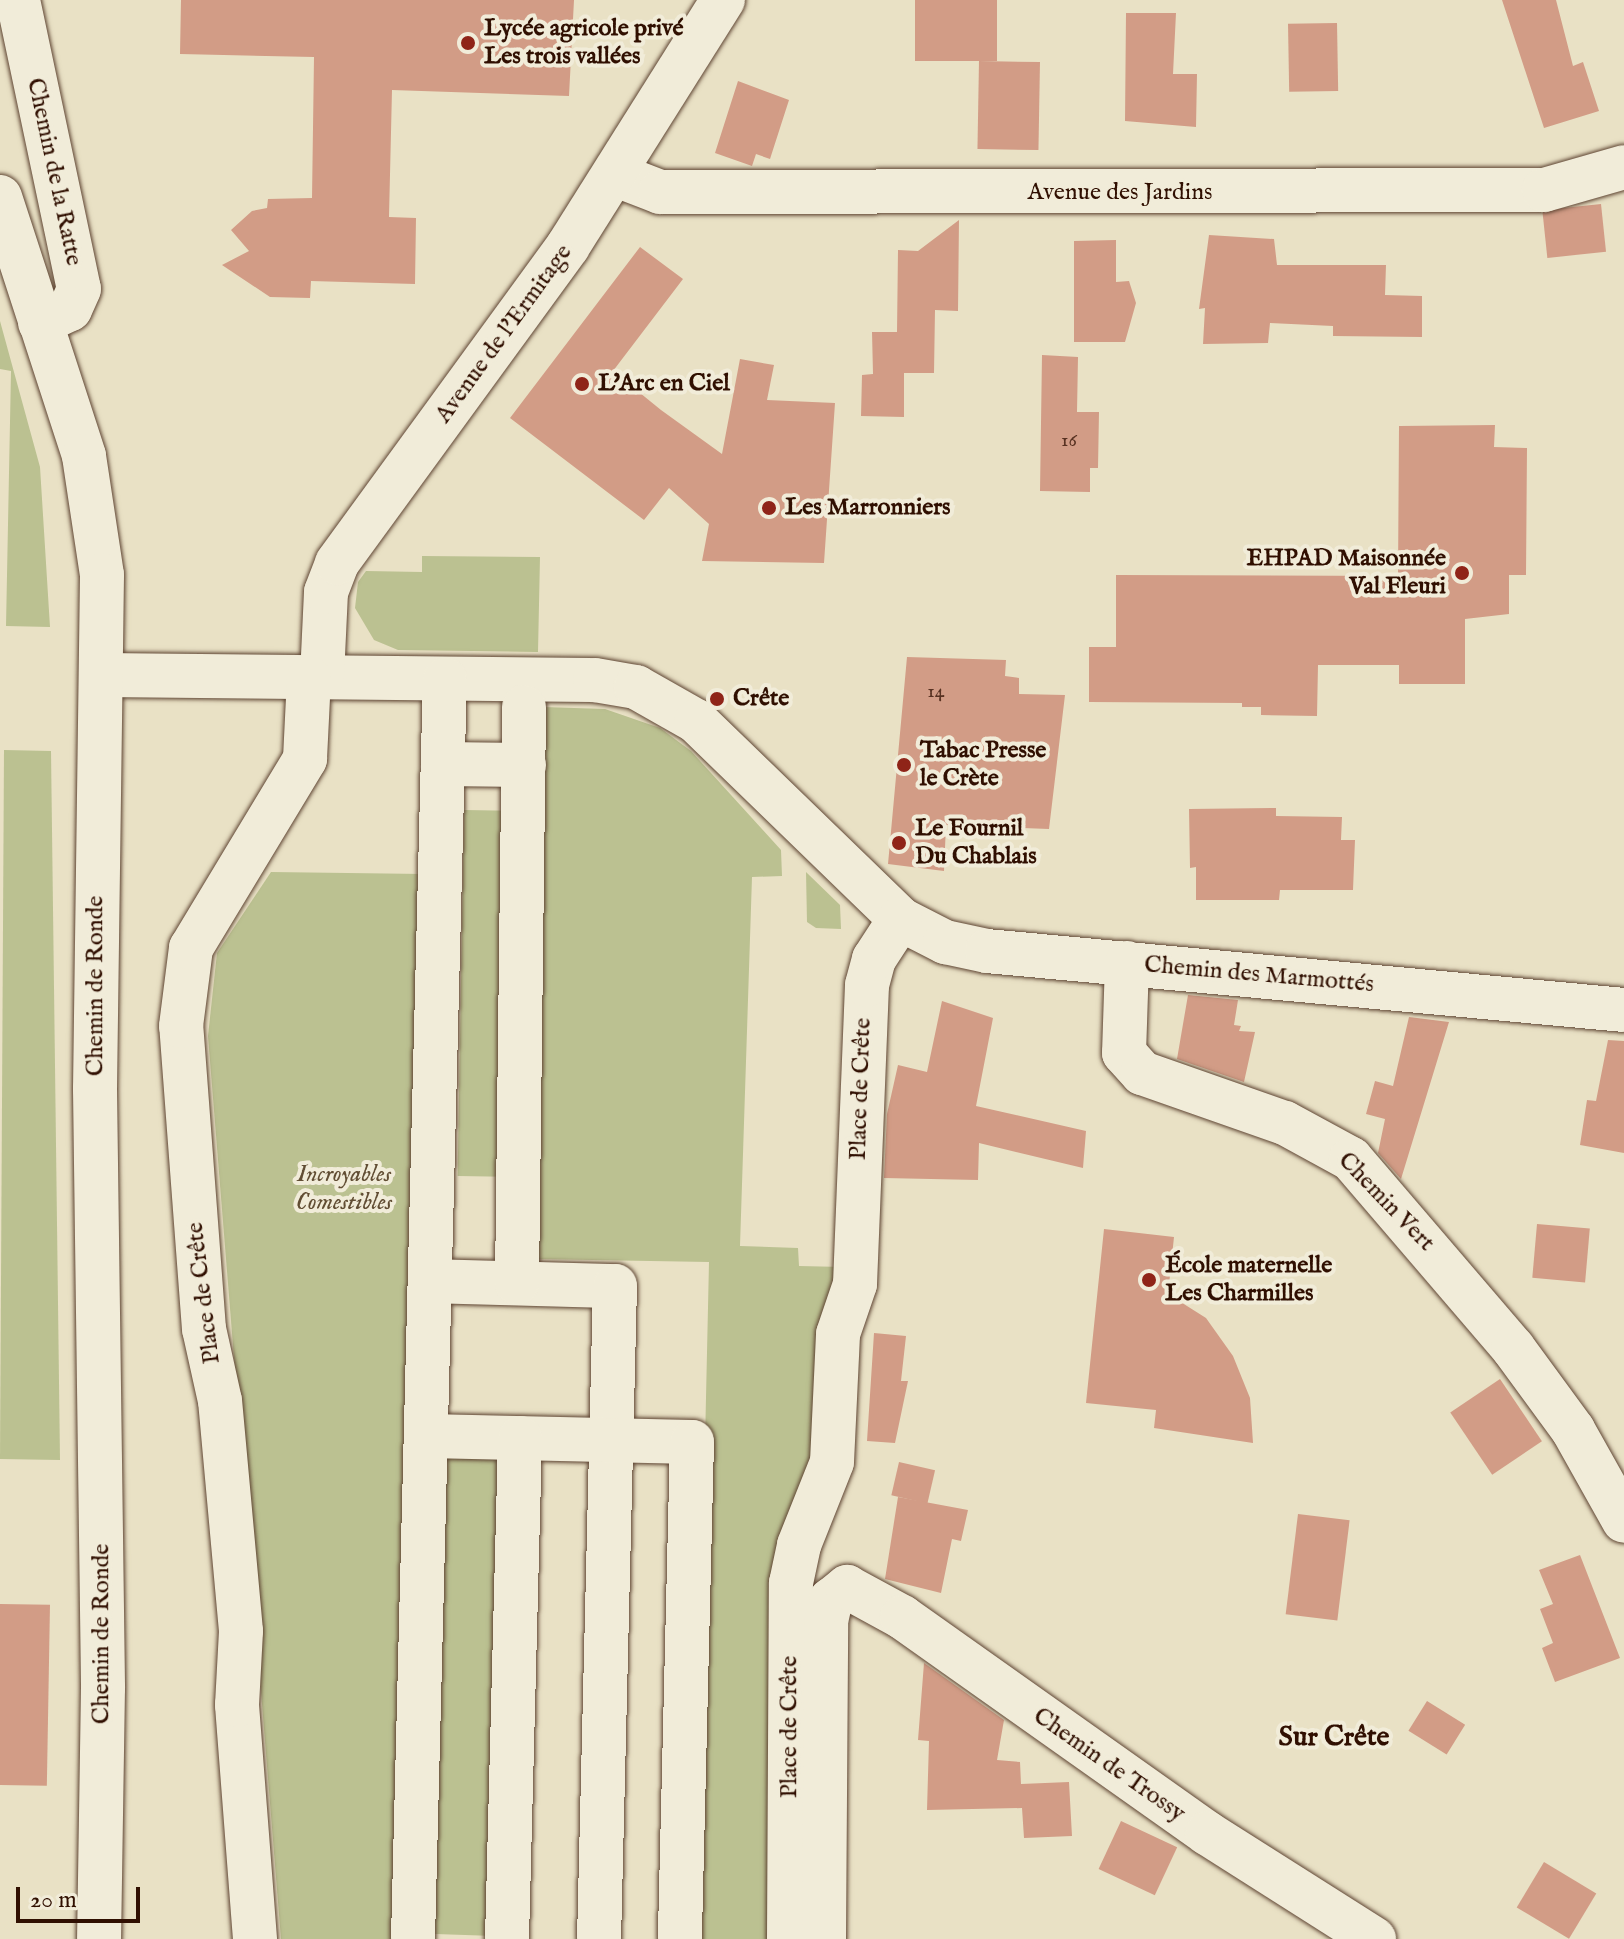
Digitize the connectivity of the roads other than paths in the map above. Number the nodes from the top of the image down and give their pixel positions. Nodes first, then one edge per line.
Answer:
1 (18, 0) edge
2 (723, 0) edge
3 (1624, 167) edge
4 (616, 175) junction
5 (0, 197) edge
6 (40, 323) junction
7 (102, 675) junction
8 (316, 678) junction
9 (445, 679) junction
10 (524, 707) dead end
11 (443, 764) junction
12 (524, 765) junction
13 (900, 919) junction
14 (1127, 963) junction
15 (1624, 1010) edge
16 (431, 1281) junction
17 (517, 1283) junction
18 (428, 1436) junction
19 (520, 1438) junction
20 (611, 1440) junction
21 (1624, 1521) edge
22 (847, 1587) joint
23 (99, 1939) edge
24 (255, 1939) edge
25 (413, 1939) edge
26 (507, 1939) edge
27 (599, 1939) edge
28 (680, 1939) edge
29 (789, 1939) edge
30 (824, 1939) edge
31 (1374, 1939) edge

1 - 6 street, Chemin de la Ratte
2 - 4 street, Avenue de l'Ermitage
3 - 4 street, Avenue des Jardins
4 - 8 street, Avenue de l'Ermitage
5 - 6 street, Chemin de Ronde
6 - 7 street, Chemin de Ronde
7 - 8 street
7 - 23 street, Chemin de Ronde
8 - 9 street
8 - 24 street, Place de Crête
9 - 11 street
9 - 13 street
10 - 12 street
11 - 12 street
11 - 16 street
12 - 17 street
13 - 14 street, Chemin des Marmottés
13 - 29 street, Place de Crête
14 - 15 street, Chemin des Marmottés
14 - 21 street, Chemin Vert
16 - 17 street
16 - 18 street
17 - 20 street
18 - 19 street
18 - 25 street
19 - 20 street
19 - 26 street
20 - 27 street
20 - 28 street
22 - 30 street, Place de Crête
22 - 31 street, Chemin de Trossy

